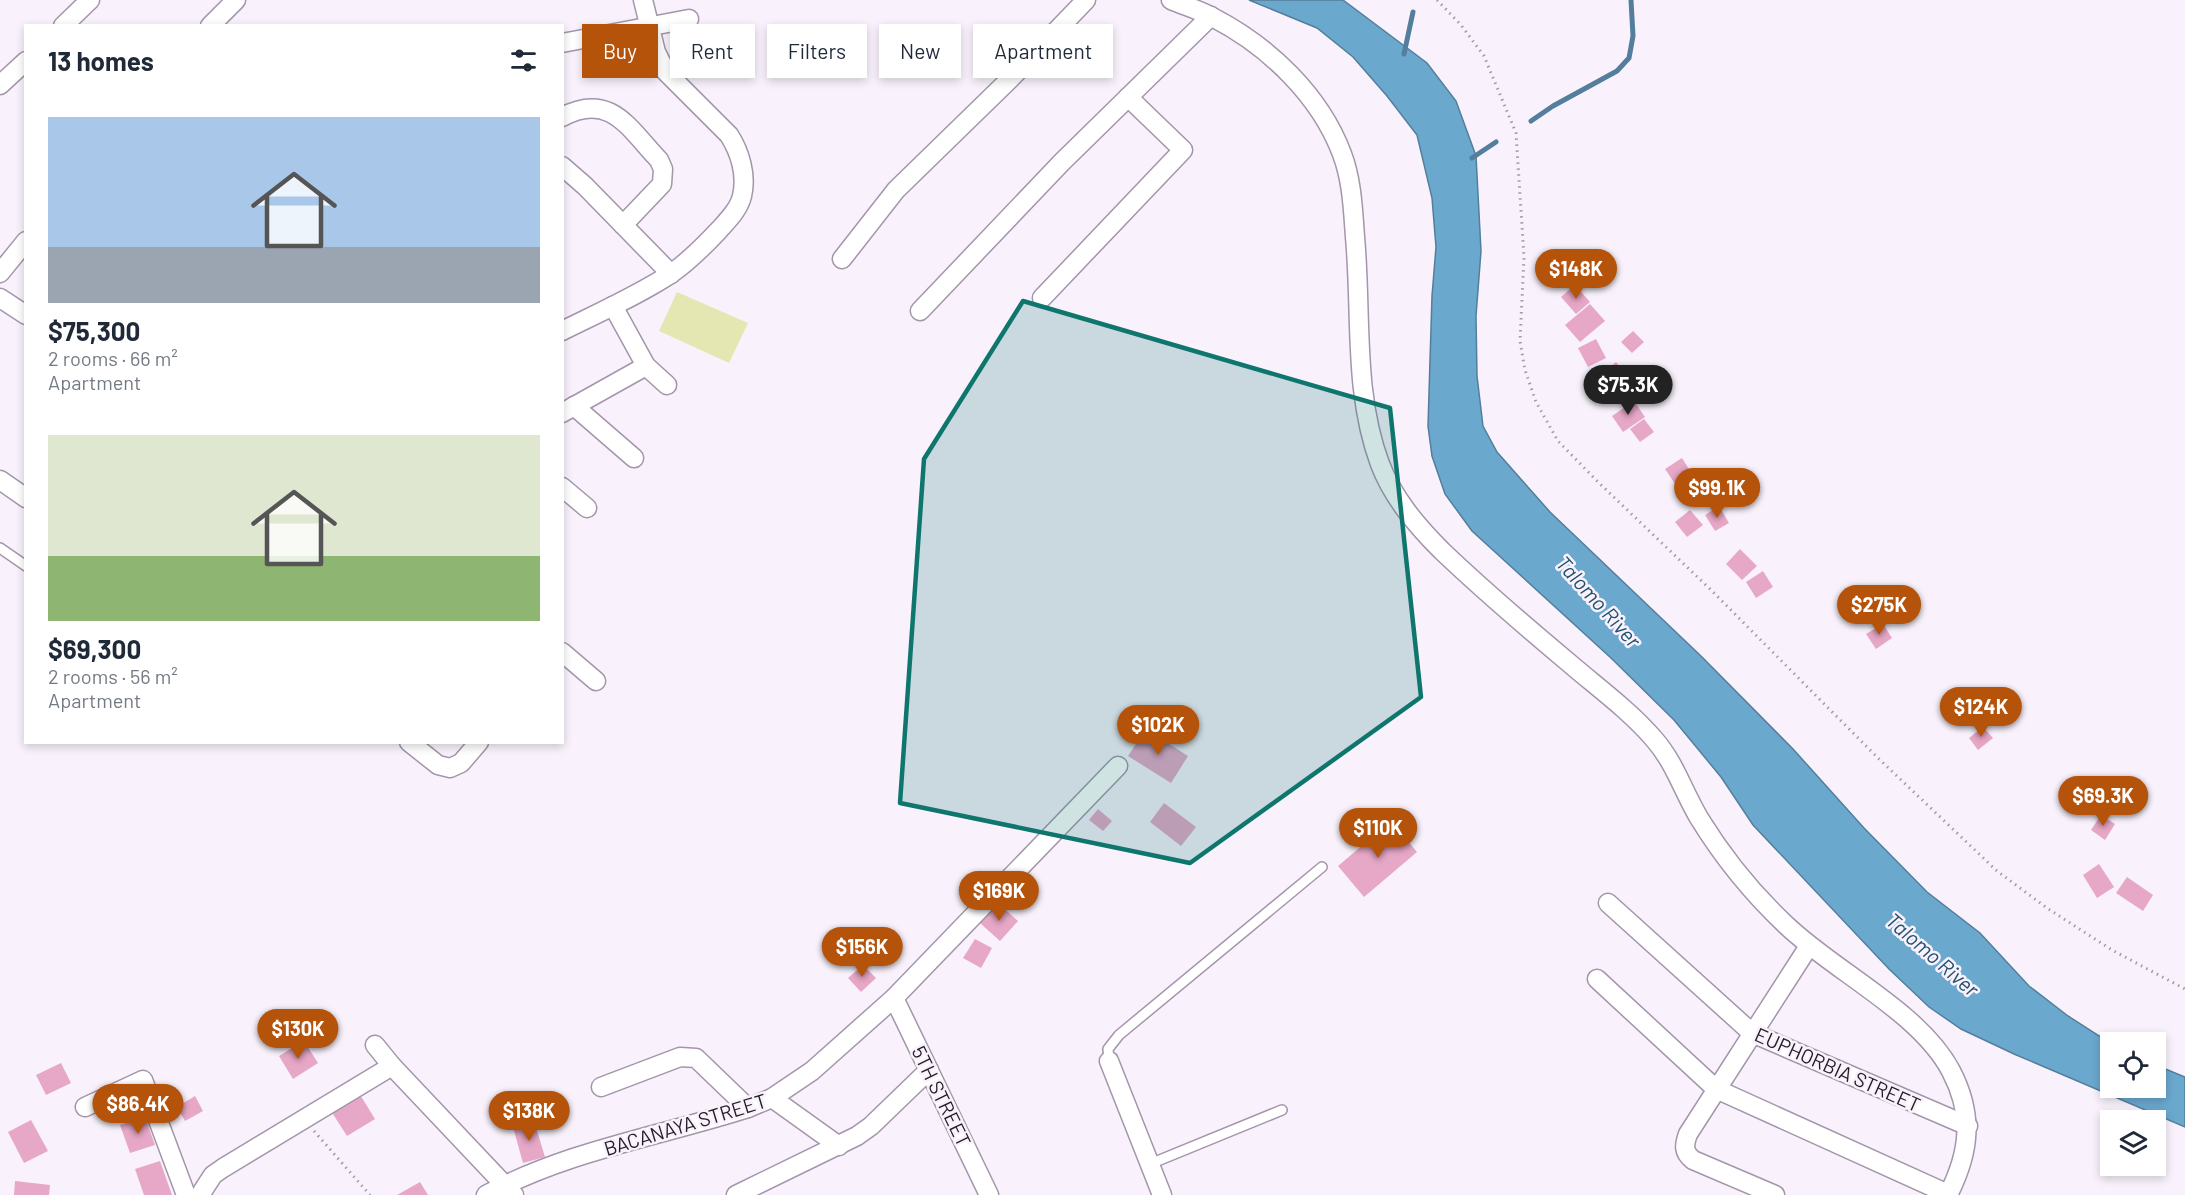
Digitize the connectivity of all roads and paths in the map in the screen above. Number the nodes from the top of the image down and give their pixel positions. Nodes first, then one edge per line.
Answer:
1 (90, 0) edge
2 (236, 0) edge
3 (643, 0) edge
4 (1086, 0) edge
5 (1171, 0) edge
6 (1437, 0) edge
7 (1211, 16) junction
8 (689, 19) dead end
9 (65, 24) edge
10 (212, 24) edge
11 (649, 24) edge
12 (658, 25) edge
13 (582, 39) edge
14 (564, 43) edge
15 (658, 56) edge
16 (24, 63) edge
17 (0, 85) edge
18 (1128, 97) junction
19 (564, 116) edge
20 (564, 168) edge
21 (623, 225) junction
22 (24, 243) edge
23 (842, 259) dead end
24 (3, 263) edge
25 (670, 274) junction
26 (0, 298) edge
27 (1042, 298) dead end
28 (613, 306) junction
29 (920, 312) dead end
30 (24, 314) edge
31 (564, 330) edge
32 (646, 366) junction
33 (668, 385) dead end
34 (568, 409) edge
35 (634, 458) dead end
36 (0, 480) edge
37 (564, 489) edge
38 (24, 497) edge
39 (587, 508) dead end
40 (0, 548) edge
41 (24, 565) edge
42 (564, 654) edge
43 (596, 681) dead end
44 (412, 744) edge
45 (477, 744) edge
46 (1118, 766) dead end
47 (1322, 867) dead end
48 (1608, 903) dead end
49 (1809, 946) junction
50 (1597, 979) dead end
51 (2185, 989) edge
52 (894, 998) junction
53 (1752, 1033) junction
54 (375, 1045) dead end
55 (1109, 1061) joint
56 (392, 1066) junction
57 (929, 1070) junction
58 (601, 1087) dead end
59 (1716, 1089) junction
60 (772, 1098) junction
61 (85, 1107) dead end
62 (748, 1108) junction
63 (1282, 1110) dead end
64 (303, 1119) junction
65 (1968, 1126) junction
66 (839, 1146) junction
67 (1150, 1164) junction
68 (510, 1190) edge
69 (198, 1194) edge
70 (1948, 1194) edge
71 (370, 1195) edge
72 (486, 1195) edge
73 (736, 1195) edge
74 (989, 1195) edge
75 (1162, 1195) edge
76 (1775, 1195) edge

1 - 9 street
2 - 10 street
3 - 11 street
4 - 23 street
5 - 7 street
6 - 51 path
7 - 18 street
7 - 49 street
8 - 12 street
13 - 14 street
15 - 25 street
16 - 17 street
18 - 27 street
18 - 29 street
19 - 21 street
20 - 21 street
21 - 25 street
22 - 24 street
25 - 28 street
26 - 30 street
28 - 31 street
28 - 32 street
32 - 33 street
32 - 34 street
34 - 35 street
36 - 38 street
37 - 39 street
40 - 41 lane
42 - 43 street
44 - 45 street
46 - 52 street, BACANAYA STREET
47 - 55 lane
48 - 53 street, EUPHORBIA STREET
49 - 53 street
49 - 65 street
50 - 59 street
52 - 57 street, 5TH STREET
52 - 60 street, BACANAYA STREET
53 - 59 street
53 - 65 street, EUPHORBIA STREET
54 - 56 street
55 - 67 street
56 - 64 street
56 - 68 street
57 - 66 street
57 - 74 street, 5TH STREET
58 - 62 street
59 - 70 street
59 - 76 street
60 - 62 street, BACANAYA STREET
60 - 66 street
61 - 69 street
62 - 68 street, BACANAYA STREET
63 - 67 lane
64 - 69 street
64 - 71 path
65 - 70 street
66 - 73 street
67 - 75 street
68 - 72 street, BACANAYA STREET

